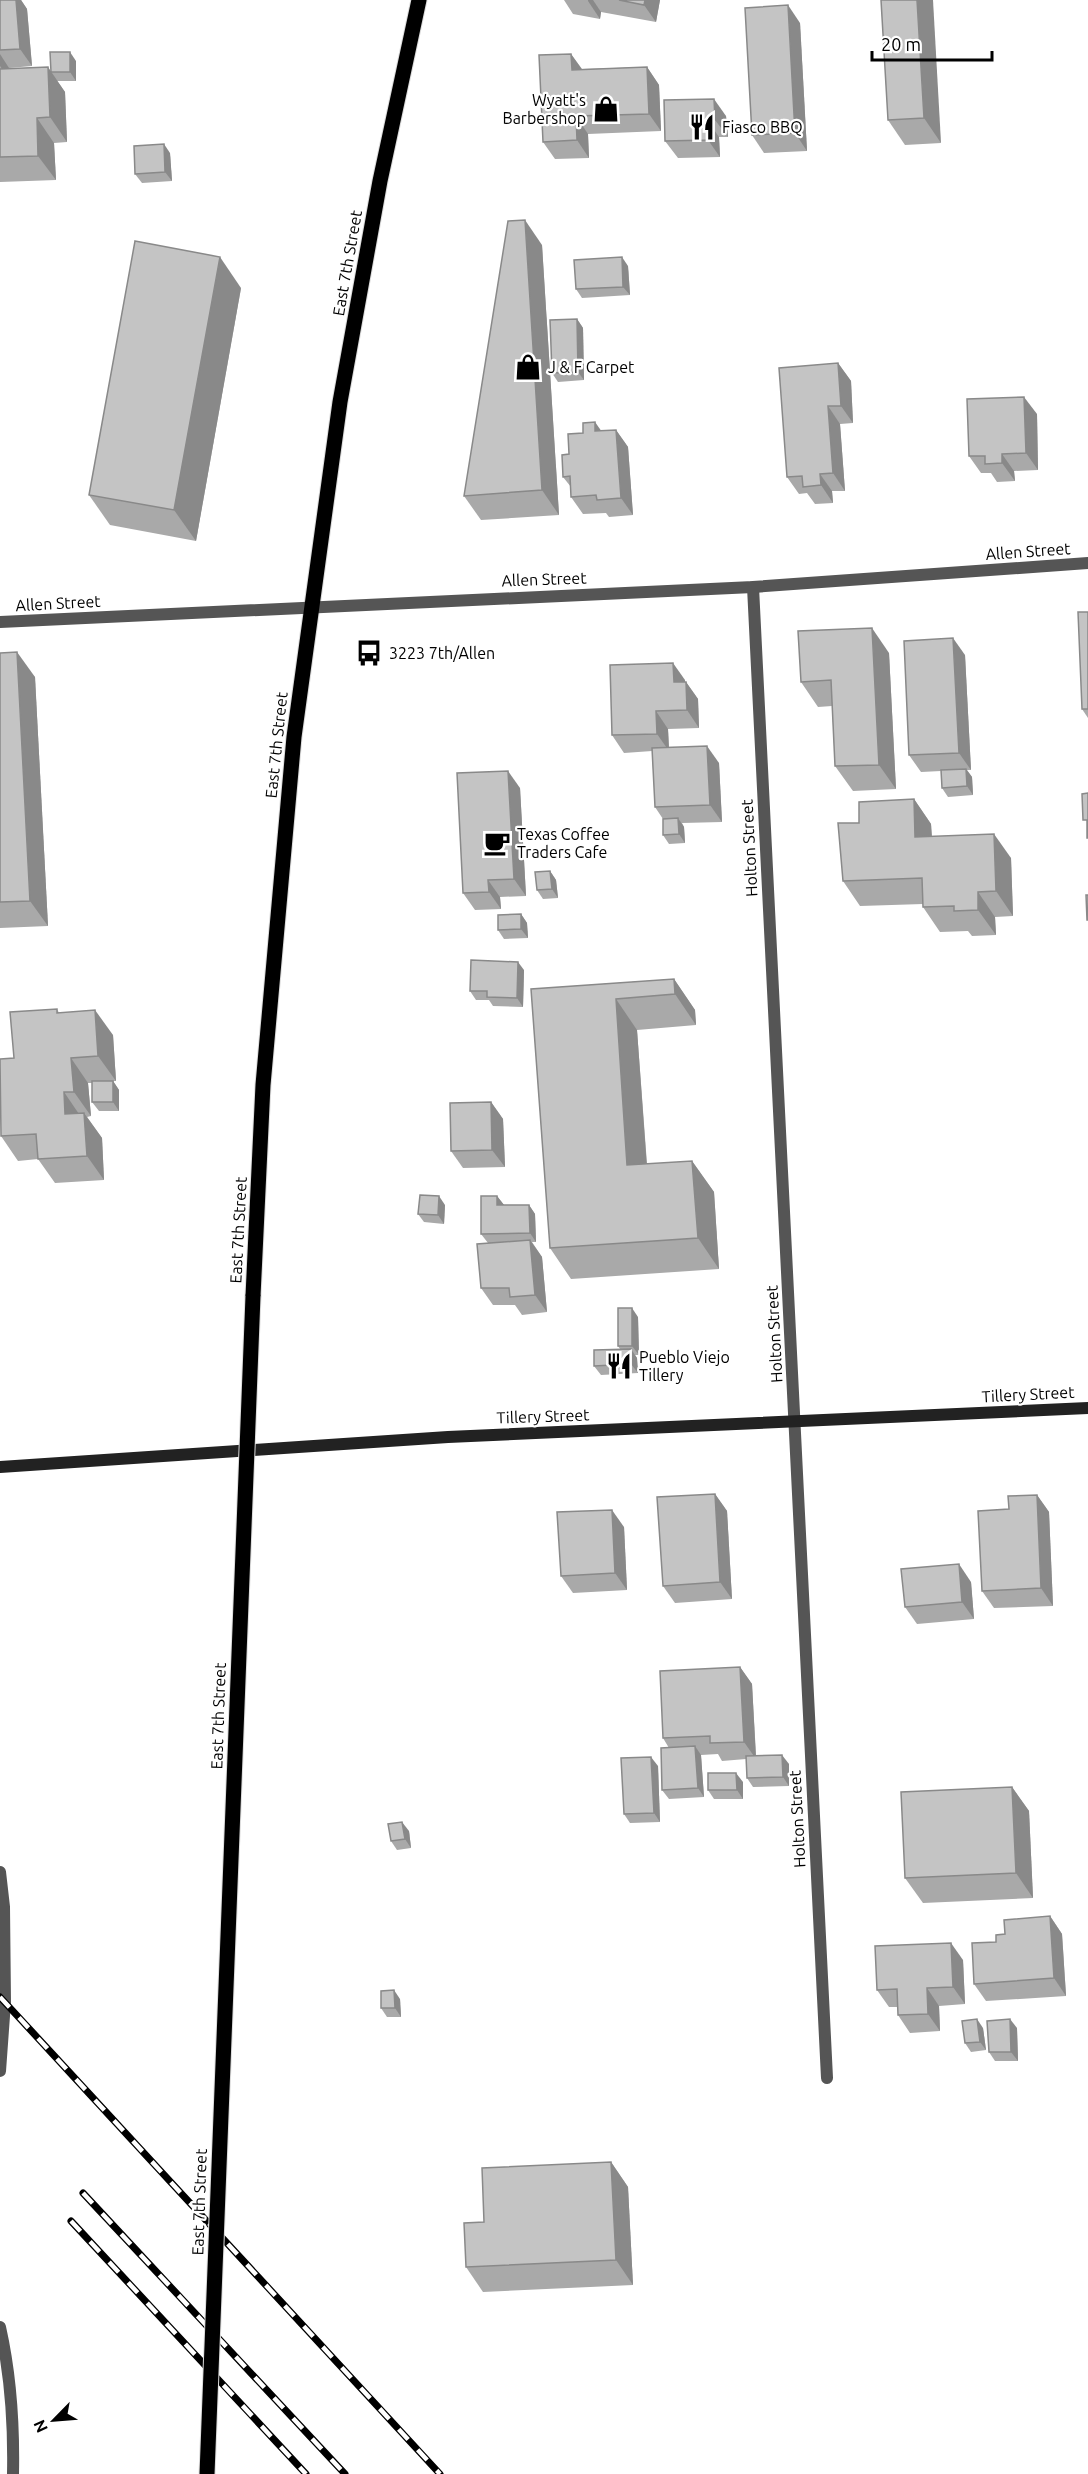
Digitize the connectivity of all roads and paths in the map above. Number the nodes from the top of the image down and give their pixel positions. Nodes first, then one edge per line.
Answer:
1 (419, 0) edge
2 (1088, 563) edge
3 (753, 587) junction
4 (311, 609) junction
5 (0, 622) edge
6 (1088, 1408) edge
7 (794, 1423) junction
8 (0, 1467) edge
9 (0, 1872) edge
10 (0, 2070) edge
11 (827, 2078) dead end
12 (0, 2327) edge
13 (13, 2474) edge
14 (207, 2474) edge

1 - 4 main road, East 7th Street
2 - 3 street, Allen Street
3 - 4 street, Allen Street
3 - 7 street, Holton Street
4 - 5 street, Allen Street
4 - 14 main road, East 7th Street, bridge
6 - 7 street, Tillery Street
7 - 8 street, Tillery Street
7 - 11 street, Holton Street
9 - 10 street
12 - 13 street

